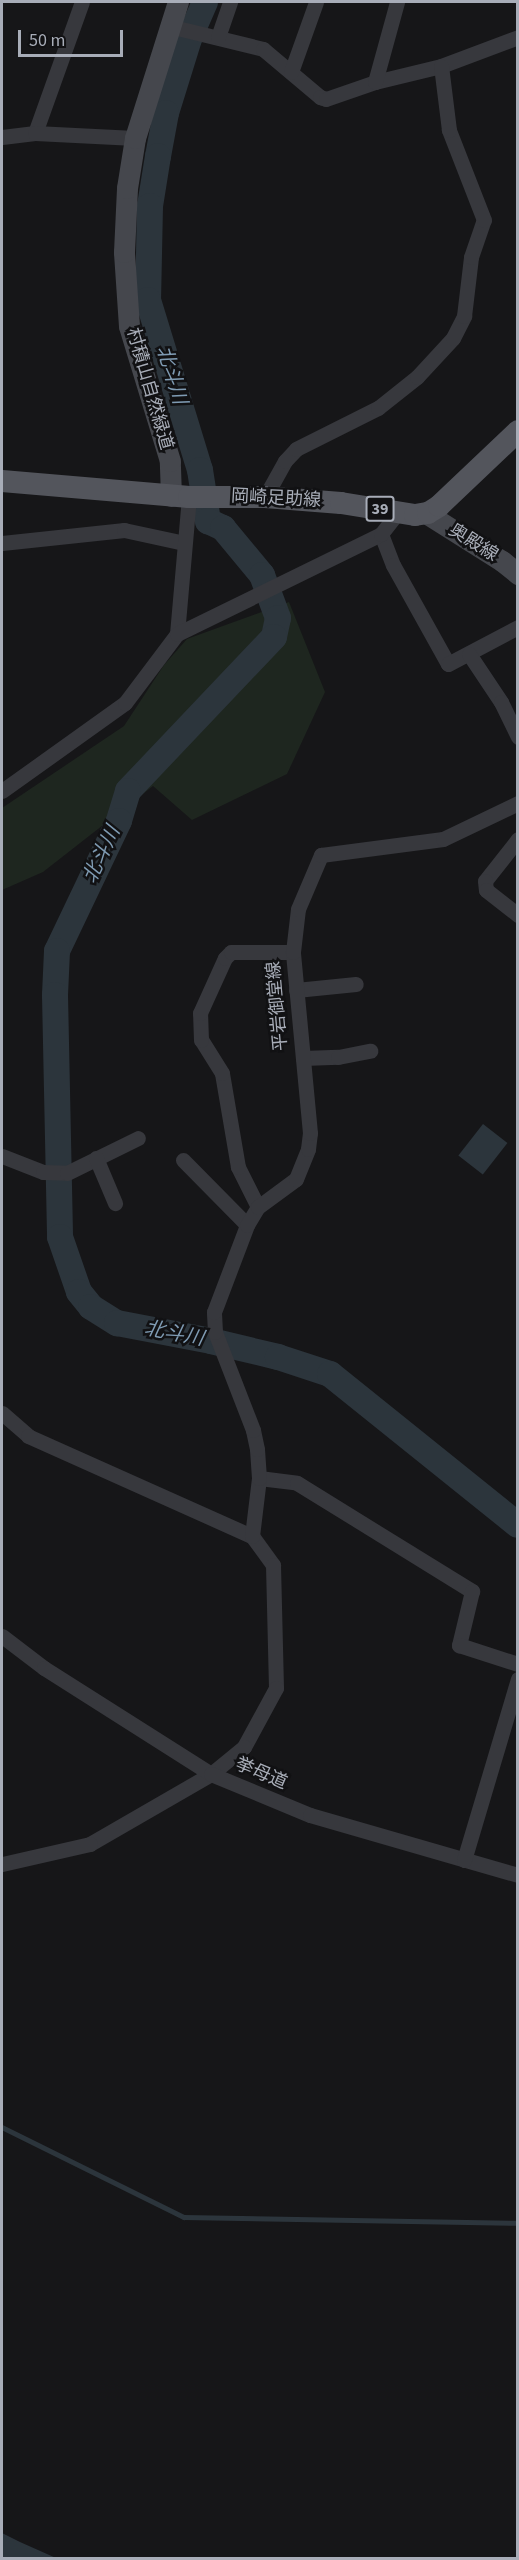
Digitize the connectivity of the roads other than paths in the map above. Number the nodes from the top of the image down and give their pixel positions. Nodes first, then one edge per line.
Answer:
1 (82, 2) edge
2 (178, 2) edge
3 (230, 2) edge
4 (316, 2) edge
5 (398, 2) edge
6 (173, 27) junction
7 (212, 36) junction
8 (518, 37) edge
9 (441, 66) junction
10 (291, 72) junction
11 (375, 82) junction
12 (35, 133) junction
13 (2, 137) edge
14 (135, 138) junction
15 (518, 431) edge
16 (2, 482) edge
17 (192, 497) junction
18 (265, 497) junction
19 (398, 512) junction
20 (426, 513) junction
21 (381, 534) junction
22 (2, 543) edge
23 (184, 543) junction
24 (512, 564) edge
25 (518, 627) edge
26 (177, 633) junction
27 (469, 654) junction
28 (518, 737) edge
29 (2, 791) edge
30 (518, 803) edge
31 (517, 840) edge
32 (518, 915) edge
33 (292, 952) junction
34 (356, 984) dead end
35 (296, 990) junction
36 (370, 1051) dead end
37 (303, 1058) junction
38 (138, 1138) dead end
39 (2, 1156) edge
40 (96, 1158) junction
41 (183, 1160) dead end
42 (115, 1203) dead end
43 (258, 1207) junction
44 (247, 1226) junction
45 (2, 1413) edge
46 (260, 1478) junction
47 (252, 1536) junction
48 (2, 1636) edge
49 (518, 1664) edge
50 (518, 1679) edge
51 (211, 1774) junction
52 (464, 1860) junction
53 (2, 1864) edge
54 (518, 1875) edge

1 - 12 street
2 - 6 street, 村積山自然緑道
3 - 7 street
4 - 10 street
5 - 11 street
6 - 7 street
6 - 14 street, 村積山自然緑道
7 - 10 street
8 - 9 street
9 - 11 street
9 - 18 street
10 - 11 street
12 - 13 street
12 - 14 street
14 - 17 street, 村積山自然緑道
15 - 20 main road
16 - 17 main road, 岡崎足助線 / 39
17 - 18 main road, 岡崎足助線 / 39
17 - 23 street
18 - 19 main road, 岡崎足助線 / 39
19 - 20 main road, 岡崎足助線 / 39
19 - 21 street
20 - 24 street, 奥殿線
21 - 26 street
21 - 27 street
22 - 23 street
23 - 26 street
25 - 27 street
26 - 29 street
27 - 28 street
30 - 33 street, 平岩御堂線
31 - 32 street
33 - 35 street, 平岩御堂線
33 - 43 street
34 - 35 street
35 - 37 street, 平岩御堂線
36 - 37 street
37 - 43 street, 平岩御堂線
38 - 40 street
39 - 40 street
40 - 42 street
41 - 44 street
43 - 44 street, 平岩御堂線
44 - 46 street, 平岩御堂線
45 - 47 street
46 - 47 street
46 - 49 street
47 - 51 street
48 - 51 street
50 - 52 street
51 - 52 street, 挙母道
51 - 53 street, 挙母道
52 - 54 street, 挙母道

